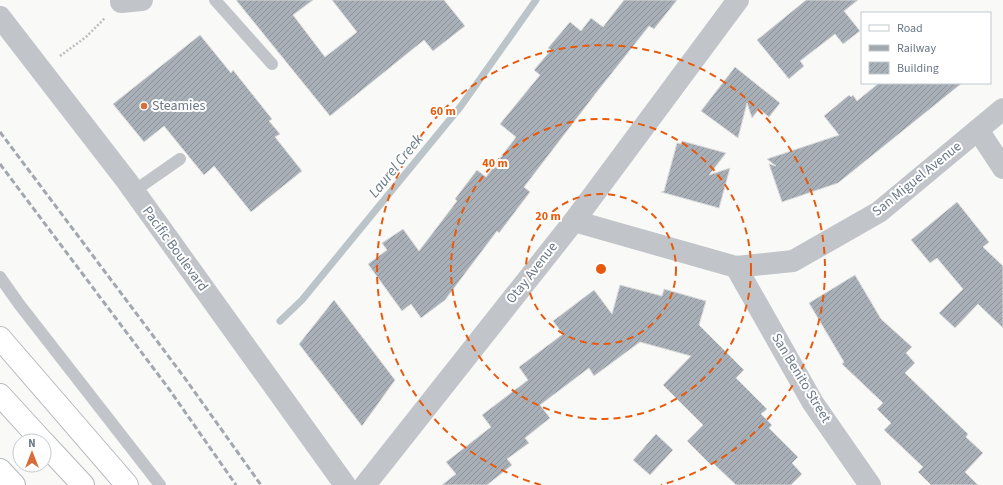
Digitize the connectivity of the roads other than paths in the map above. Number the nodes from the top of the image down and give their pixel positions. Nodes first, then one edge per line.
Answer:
1 (142, 0) edge
2 (215, 0) edge
3 (738, 0) edge
4 (121, 2) road end
5 (0, 16) edge
6 (272, 64) dead end
7 (1003, 109) edge
8 (978, 130) junction
9 (180, 159) dead end
10 (1003, 168) edge
11 (134, 191) junction
12 (574, 221) junction
13 (736, 267) junction
14 (0, 277) edge
15 (0, 338) edge
16 (0, 395) edge
17 (35, 433) edge
18 (52, 452) edge
19 (0, 470) edge
20 (14, 485) edge
21 (83, 485) edge
22 (127, 485) edge
23 (160, 485) edge
24 (344, 485) edge
25 (365, 485) edge
26 (870, 485) edge

1 - 4 street
2 - 6 lane
3 - 12 street, Otay Avenue
5 - 11 street, Pacific Boulevard
7 - 8 street, San Miguel Avenue
8 - 10 street
8 - 13 street, San Miguel Avenue
9 - 11 lane
11 - 24 street, Pacific Boulevard
12 - 13 street, San Miguel Avenue
12 - 25 street, Otay Avenue
13 - 26 street, San Benito Street
14 - 23 lane
15 - 22 main road
16 - 17 main road
18 - 21 main road
19 - 20 main road

